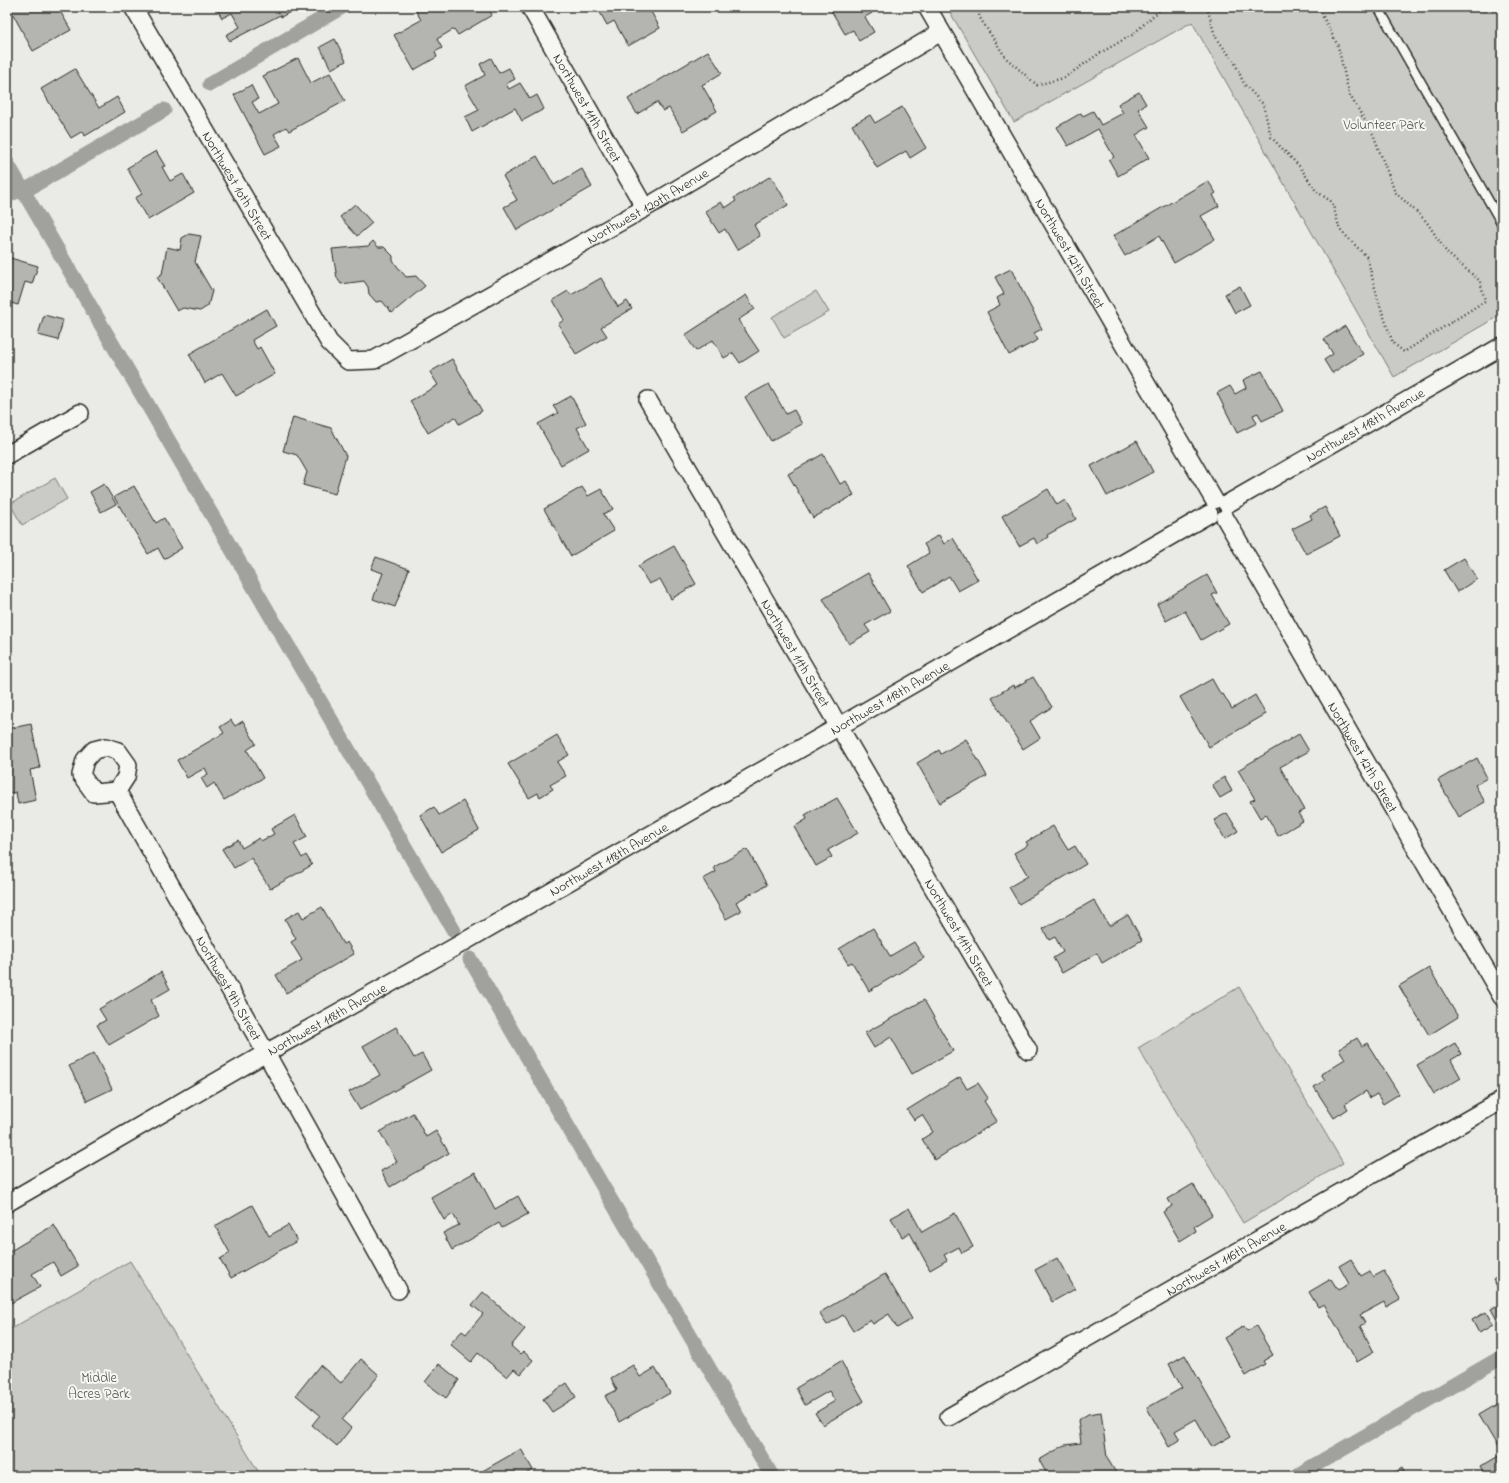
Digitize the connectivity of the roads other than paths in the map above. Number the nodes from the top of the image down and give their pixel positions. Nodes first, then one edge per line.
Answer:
1 (133, 7) edge
2 (530, 7) edge
3 (927, 7) edge
4 (1378, 7) edge
5 (941, 32) junction
6 (645, 208) junction
7 (1502, 224) edge
8 (1502, 346) edge
9 (348, 361) joint
10 (648, 400) dead end
11 (80, 413) dead end
12 (7, 455) edge
13 (1219, 509) junction
14 (838, 727) junction
15 (117, 791) dead end
16 (1502, 997) edge
17 (1028, 1050) dead end
18 (266, 1053) junction
19 (1502, 1100) edge
20 (7, 1203) edge
21 (398, 1290) dead end
22 (949, 1416) dead end

1 - 9 street, Northwest 10th Street
2 - 6 street, Northwest 11th Street
3 - 5 street, Northwest 12th Street
4 - 7 lane
5 - 6 street, Northwest 120th Avenue
5 - 13 street, Northwest 12th Street
6 - 9 street, Northwest 120th Avenue
8 - 13 street, Northwest 118th Avenue
10 - 14 street, Northwest 11th Street
11 - 12 street
13 - 14 street, Northwest 118th Avenue
13 - 16 street, Northwest 12th Street
14 - 17 street, Northwest 11th Street
14 - 18 street, Northwest 118th Avenue
15 - 18 street, Northwest 9th Street
18 - 20 street, Northwest 118th Avenue
18 - 21 street, Northwest 9th Street
19 - 22 street, Northwest 116th Avenue

